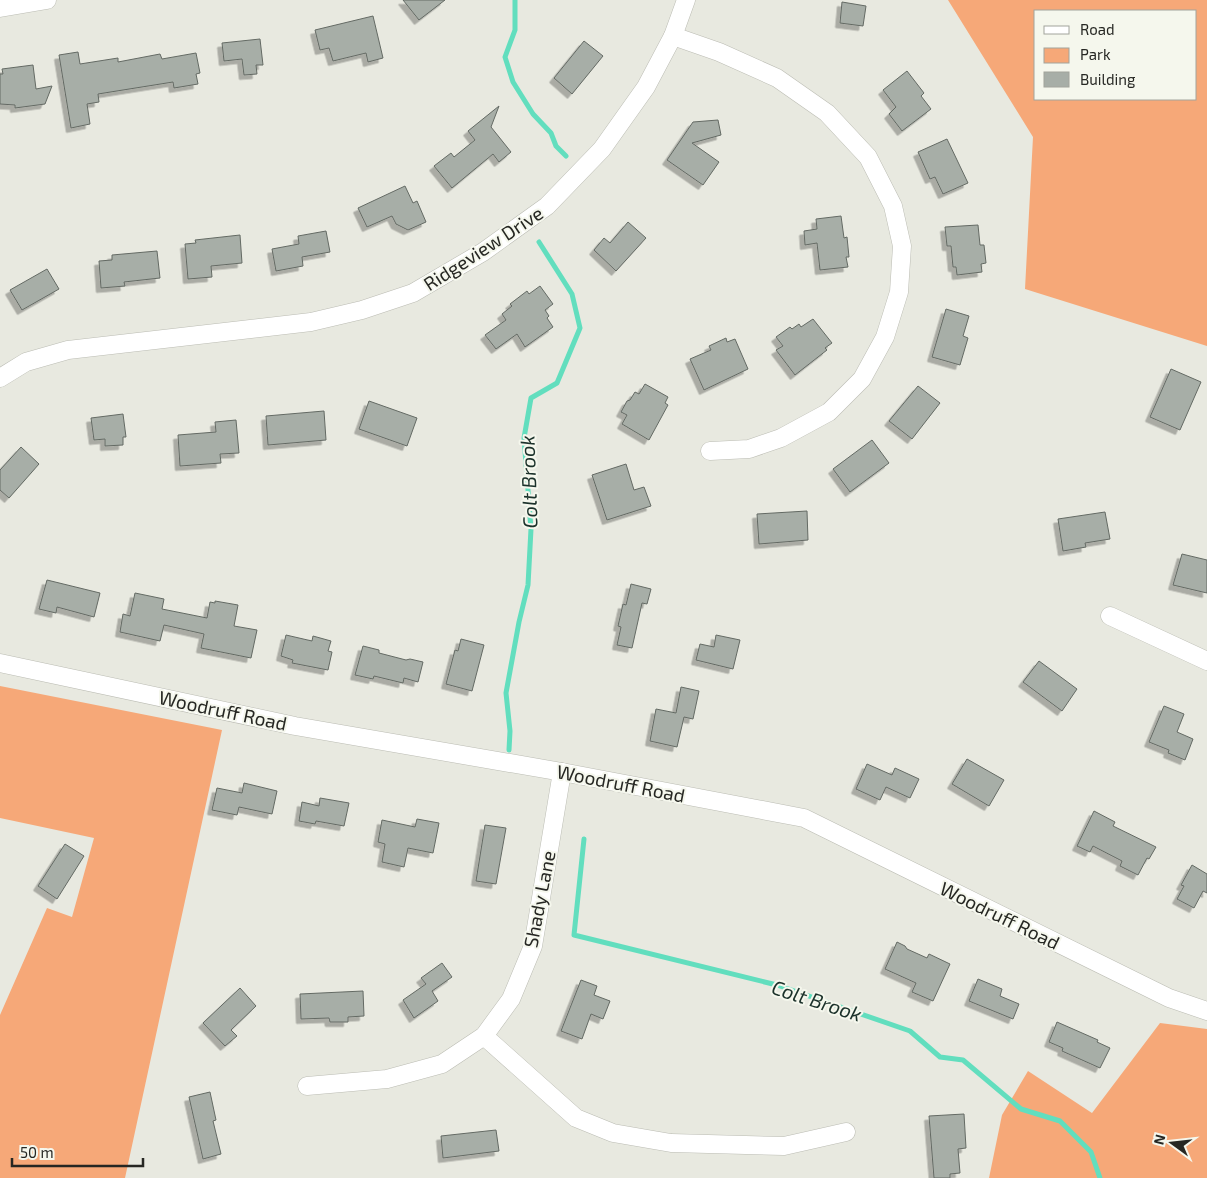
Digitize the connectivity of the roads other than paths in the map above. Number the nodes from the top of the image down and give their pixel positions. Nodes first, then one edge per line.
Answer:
1 (48, 0) edge
2 (686, 0) edge
3 (0, 8) edge
4 (673, 36) junction
5 (0, 378) edge
6 (710, 452) dead end
7 (1110, 616) dead end
8 (1207, 662) edge
9 (0, 663) edge
10 (562, 772) junction
11 (1207, 1011) edge
12 (484, 1036) junction
13 (307, 1086) dead end
14 (846, 1132) dead end

1 - 3 street
2 - 4 street, Ridgeview Drive
4 - 5 street, Ridgeview Drive
4 - 6 street
7 - 8 street
9 - 10 street, Woodruff Road
10 - 11 street, Woodruff Road
10 - 12 street, Shady Lane
12 - 13 street, Shady Lane
12 - 14 street

